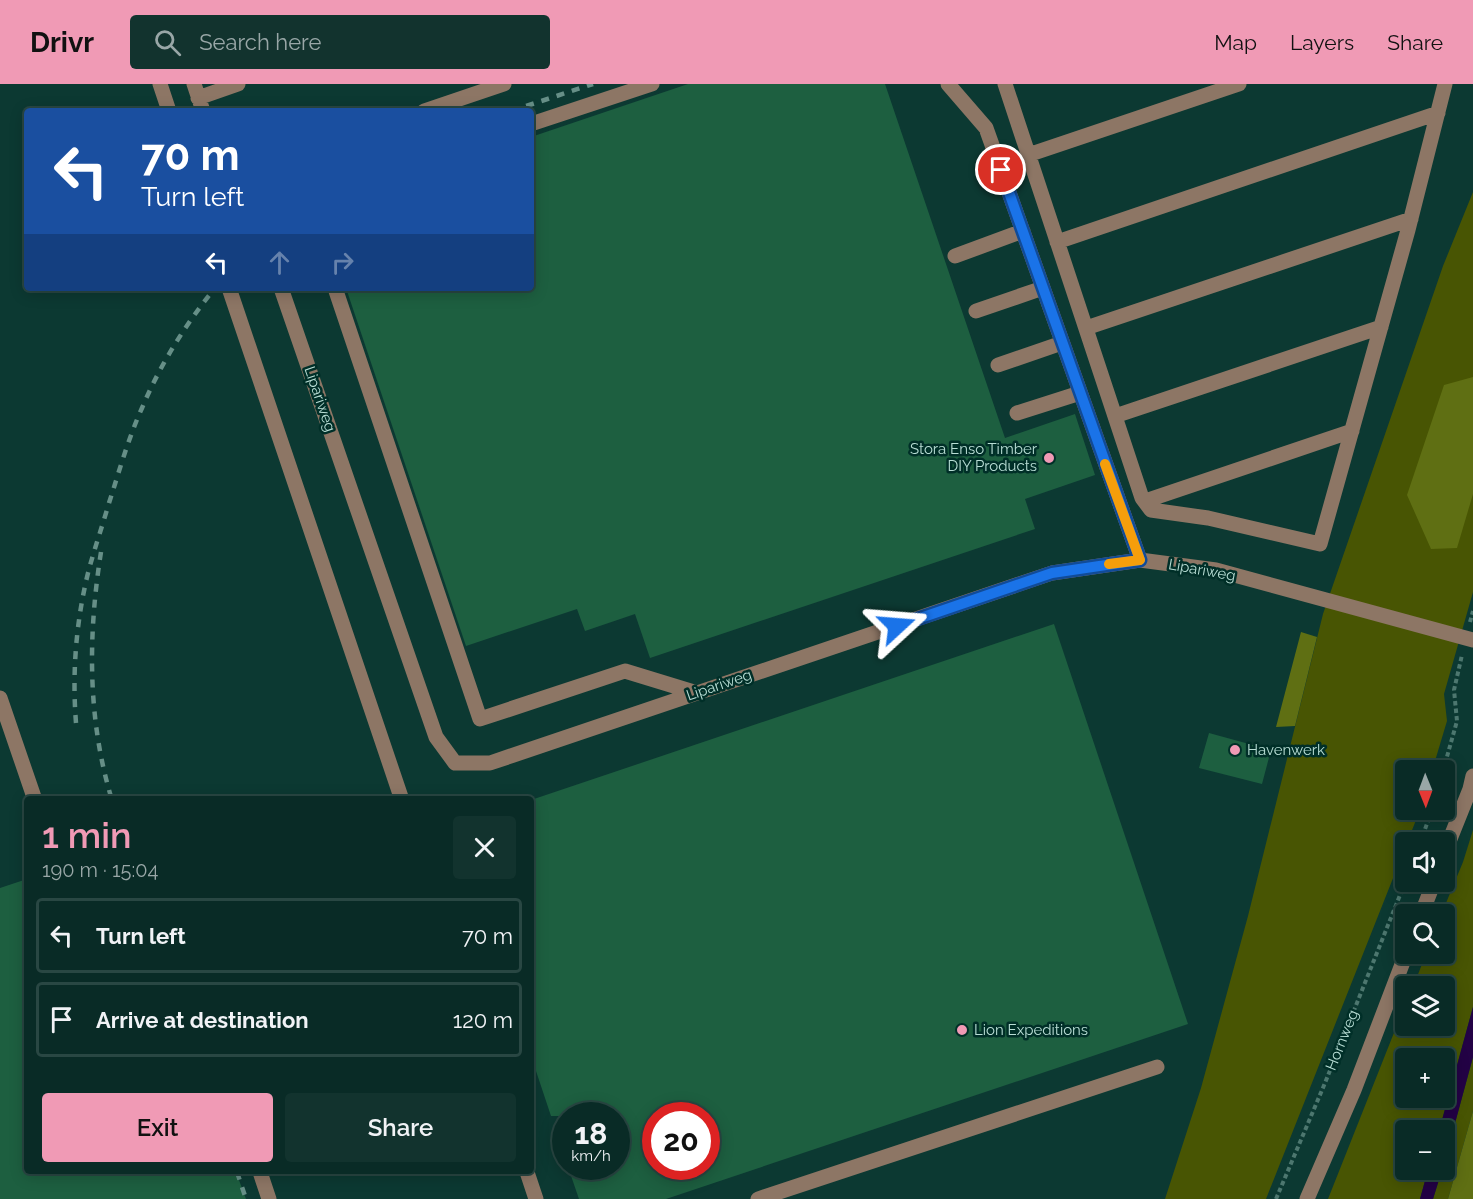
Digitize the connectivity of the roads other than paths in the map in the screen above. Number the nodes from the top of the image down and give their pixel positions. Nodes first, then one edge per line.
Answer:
1 (160, 84) edge
2 (238, 84) edge
3 (504, 84) edge
4 (652, 84) edge
5 (948, 84) edge
6 (1005, 84) edge
7 (1239, 84) edge
8 (1445, 84) edge
9 (198, 98) edge
10 (168, 108) edge
11 (433, 108) edge
12 (1438, 112) junction
13 (534, 123) edge
14 (1028, 155) junction
15 (1410, 219) junction
16 (1023, 231) junction
17 (1057, 242) junction
18 (955, 256) dead end
19 (1043, 288) junction
20 (230, 291) edge
21 (283, 291) edge
22 (336, 291) edge
23 (976, 311) dead end
24 (1381, 327) junction
25 (1086, 328) junction
26 (1062, 343) junction
27 (998, 365) dead end
28 (1080, 393) junction
29 (1017, 413) dead end
30 (1115, 416) junction
31 (1352, 431) junction
32 (1145, 501) junction
33 (1140, 560) junction
34 (1469, 639) edge
35 (697, 693) junction
36 (0, 698) edge
37 (1473, 776) edge
38 (34, 796) edge
39 (401, 796) edge
40 (1453, 832) edge
41 (1402, 964) edge
42 (1157, 1067) dead end
43 (261, 1174) edge
44 (527, 1174) edge
45 (269, 1199) edge
46 (536, 1199) edge
47 (758, 1199) edge
48 (1307, 1199) edge

1 - 10 street
2 - 9 street
3 - 11 street
4 - 13 street
5 - 16 street
6 - 14 street
7 - 14 street
8 - 12 street
12 - 15 street
12 - 17 street
14 - 17 street
15 - 24 street
15 - 25 street
16 - 18 street
16 - 19 street
17 - 25 street
19 - 23 street
19 - 26 street
20 - 39 street
21 - 35 street, Lipariweg
22 - 35 street
24 - 30 street
24 - 31 street
25 - 30 street
26 - 27 street
26 - 28 street
28 - 29 street
28 - 33 street
30 - 32 street
31 - 32 street
31 - 32 street
33 - 34 street, Lipariweg
33 - 35 street, Lipariweg
36 - 38 street
37 - 40 street
41 - 48 street, Hornweg
42 - 47 street
43 - 45 street
44 - 46 street

